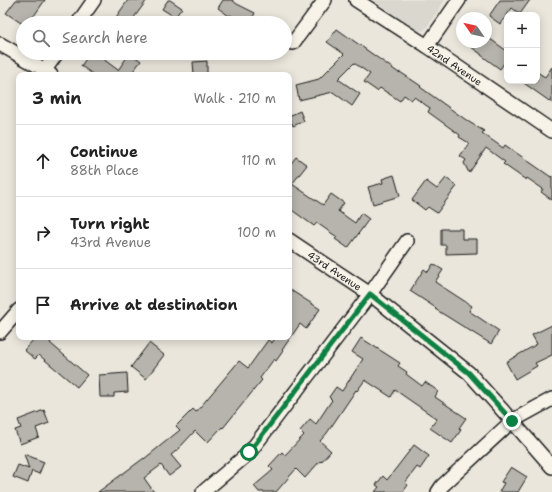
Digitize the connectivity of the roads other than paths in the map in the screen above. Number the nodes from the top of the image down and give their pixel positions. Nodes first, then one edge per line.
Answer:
1 (94, 0) edge
2 (325, 0) edge
3 (356, 0) edge
4 (459, 0) edge
5 (83, 16) edge
6 (294, 43) dead end
7 (0, 44) edge
8 (427, 46) junction
9 (16, 54) edge
10 (26, 60) edge
11 (54, 60) edge
12 (46, 72) edge
13 (48, 72) edge
14 (552, 131) edge
15 (407, 241) dead end
16 (292, 242) edge
17 (370, 294) junction
18 (16, 313) edge
19 (0, 332) edge
20 (552, 399) edge
21 (512, 421) junction
22 (552, 467) edge
23 (203, 492) edge
24 (438, 492) edge

1 - 5 street
2 - 6 street
3 - 8 street, 42nd Avenue
4 - 8 street
7 - 9 street
8 - 14 street, 42nd Avenue
10 - 12 street
11 - 13 street
15 - 17 street
16 - 17 street, 43rd Avenue
17 - 21 street, 43rd Avenue
17 - 23 street
18 - 19 street
20 - 21 street
21 - 22 street, 43rd Avenue
21 - 24 street

